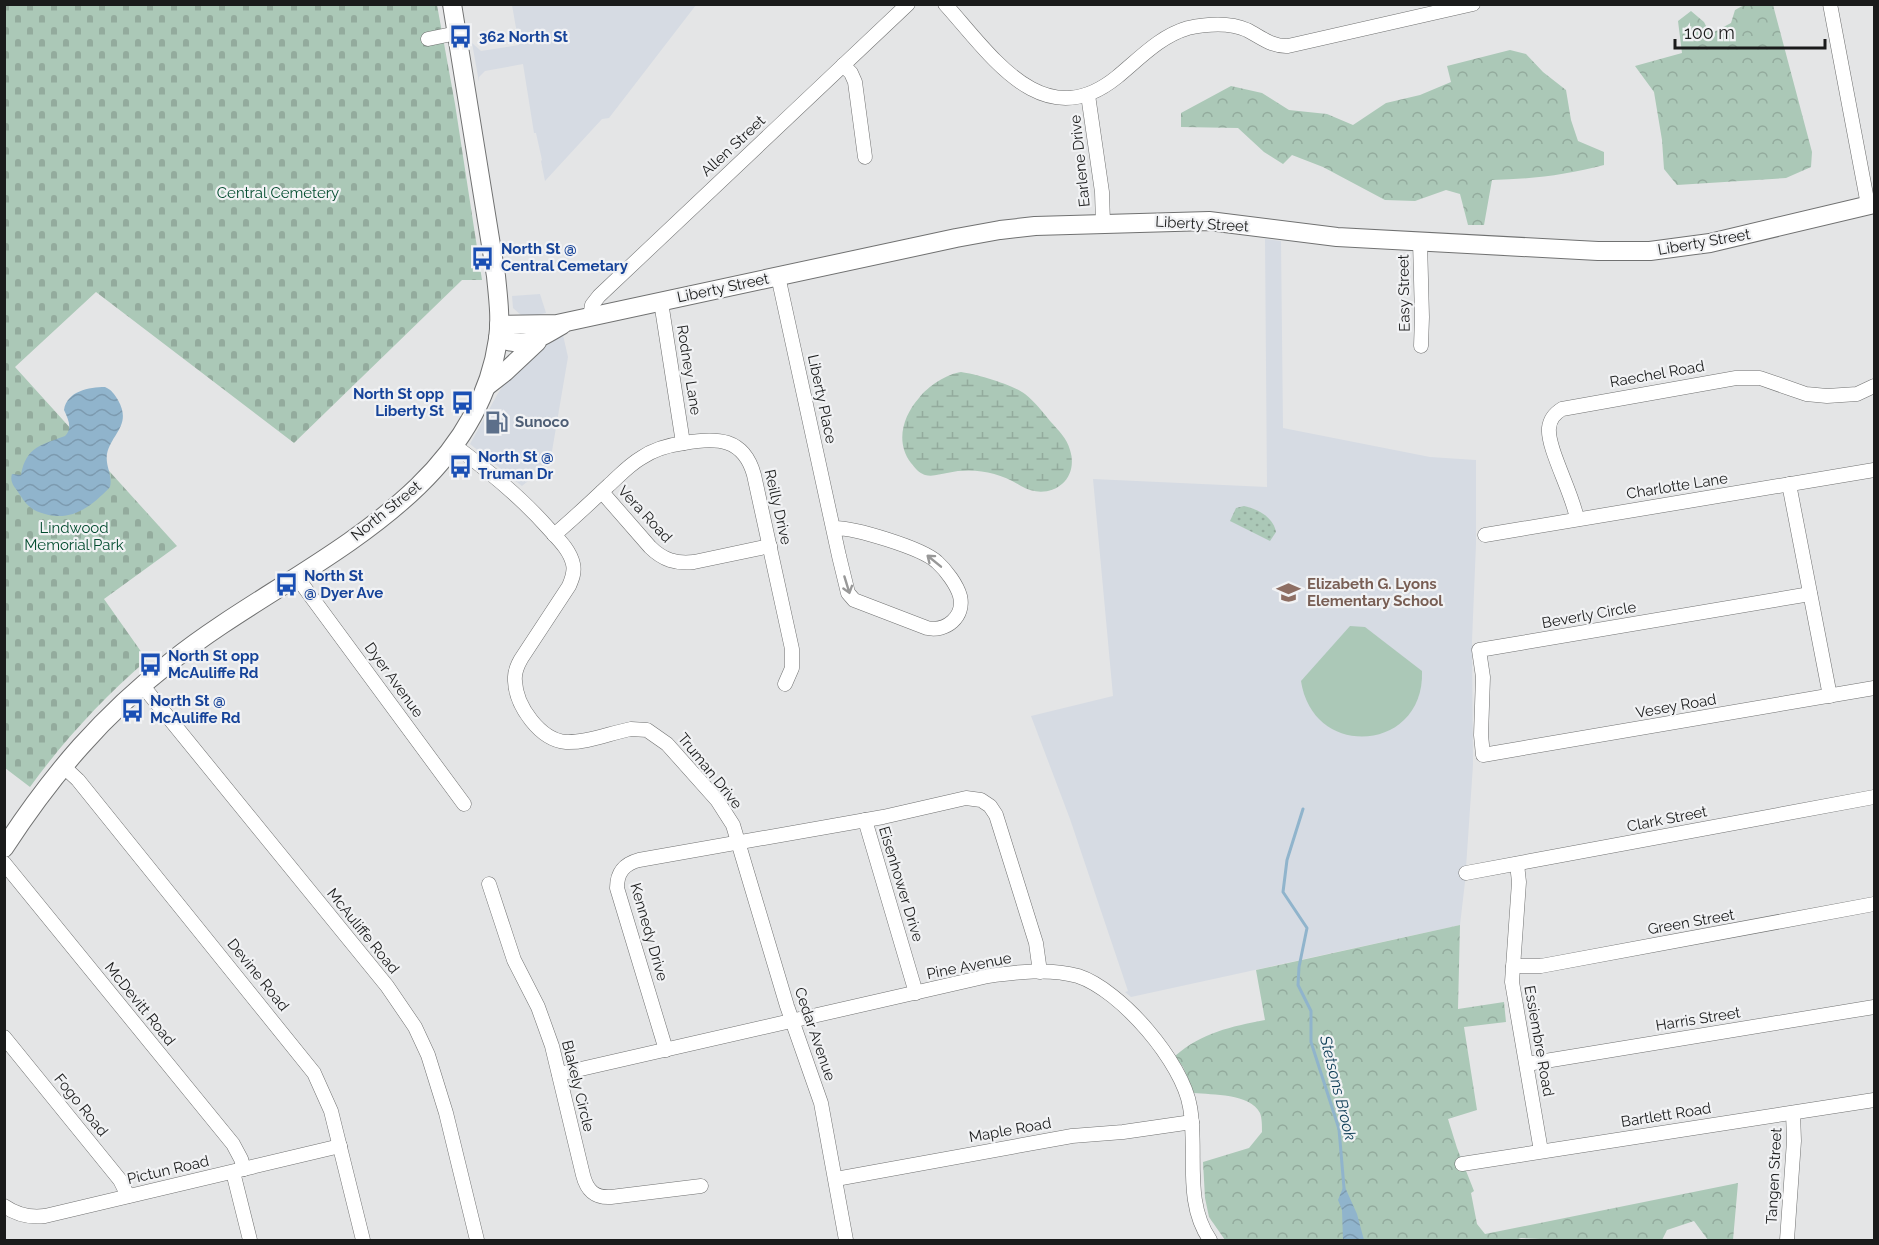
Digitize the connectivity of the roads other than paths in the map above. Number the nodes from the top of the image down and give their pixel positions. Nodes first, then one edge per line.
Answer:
1 (452, 4) edge
2 (908, 4) edge
3 (945, 4) edge
4 (1473, 4) edge
5 (1833, 5) edge
6 (457, 33) junction
7 (428, 39) dead end
8 (843, 65) junction
9 (1088, 95) junction
10 (865, 158) dead end
11 (1871, 205) edge
12 (1103, 223) junction
13 (1420, 241) junction
14 (778, 276) junction
15 (661, 302) junction
16 (590, 316) junction
17 (569, 322) junction
18 (498, 332) junction
19 (539, 340) junction
20 (1421, 346) dead end
21 (487, 386) junction
22 (1875, 386) edge
23 (683, 443) junction
24 (454, 446) junction
25 (1875, 470) edge
26 (1789, 484) junction
27 (602, 492) junction
28 (1577, 519) junction
29 (833, 528) junction
30 (554, 535) junction
31 (1485, 535) dead end
32 (770, 546) junction
33 (296, 576) junction
34 (1810, 594) junction
35 (785, 684) dead end
36 (142, 685) junction
37 (1875, 688) edge
38 (1830, 696) junction
39 (1483, 755) joint
40 (63, 766) junction
41 (1875, 797) edge
42 (464, 804) dead end
43 (865, 820) junction
44 (738, 843) junction
45 (4, 848) edge
46 (4, 863) edge
47 (1517, 864) junction
48 (1466, 873) dead end
49 (489, 884) dead end
50 (1875, 904) edge
51 (1513, 966) junction
52 (1040, 972) junction
53 (916, 993) junction
54 (1875, 1007) edge
55 (792, 1021) junction
56 (4, 1037) edge
57 (666, 1050) junction
58 (1527, 1064) junction
59 (560, 1074) junction
60 (1875, 1100) edge
61 (1792, 1113) junction
62 (1192, 1122) junction
63 (340, 1146) junction
64 (1541, 1151) junction
65 (1462, 1164) dead end
66 (239, 1171) junction
67 (836, 1179) junction
68 (701, 1186) dead end
69 (128, 1196) junction
70 (4, 1206) edge
71 (250, 1240) edge
72 (363, 1240) edge
73 (477, 1240) edge
74 (846, 1240) edge
75 (1210, 1240) edge
76 (1787, 1240) edge

1 - 6 main road, North Street
2 - 8 street, Allen Street
3 - 9 street
4 - 9 street
5 - 11 street
6 - 7 street
6 - 18 main road, North Street
8 - 10 street
8 - 16 street, Allen Street
9 - 12 street, Earlene Drive
11 - 13 main road, Liberty Street
12 - 13 main road, Liberty Street
12 - 14 main road, Liberty Street
13 - 20 street, Easy Street
14 - 15 main road, Liberty Street
14 - 29 street, Liberty Place
15 - 16 main road, Liberty Street
15 - 23 street, Rodney Lane
16 - 17 main road, Liberty Street
17 - 18 main road, Liberty Street
17 - 19 main road, Liberty Street
18 - 19 main road, Liberty Street
18 - 21 main road, North Street
19 - 21 main road
21 - 24 main road, North Street
22 - 28 street, Raechel Road
23 - 27 street, Reilly Drive
23 - 32 street, Reilly Drive
24 - 30 street, Truman Drive
24 - 33 main road, North Street
25 - 26 street, Charlotte Lane
26 - 28 street, Charlotte Lane
26 - 34 street
27 - 30 street, Reilly Drive
27 - 32 street, Vera Road
28 - 31 street, Charlotte Lane
29 -> 29 street, Liberty Place
30 - 44 street, Truman Drive
32 - 35 street, Reilly Drive
33 - 36 main road, North Street
33 - 42 street, Dyer Avenue
34 - 38 street
34 - 39 street, Beverly Circle
36 - 40 main road, North Street
36 - 73 street, McAuliffe Road
37 - 38 street, Vesey Road
38 - 39 street, Vesey Road
40 - 45 main road, North Street
40 - 63 street, Devine Road
41 - 47 street, Clark Street
43 - 44 street
43 - 52 street
43 - 53 street, Eisenhower Drive
44 - 55 street, Cedar Avenue
44 - 57 street, Kennedy Drive
46 - 66 street, McDevitt Road
47 - 48 street, Clark Street
47 - 51 street, Essiembre Road
49 - 59 street, Blakely Circle
50 - 51 street, Green Street
51 - 58 street, Essiembre Road
52 - 53 street, Pine Avenue
52 - 62 street, Pine Avenue
53 - 55 street, Pine Avenue
54 - 58 street, Harris Street
55 - 57 street, Pine Avenue
55 - 67 street, Cedar Avenue
56 - 69 street, Fogo Road
57 - 59 street, Pine Avenue
58 - 64 street, Essiembre Road
59 - 68 street, Blakely Circle
60 - 61 street, Bartlett Road
61 - 64 street, Bartlett Road
61 - 76 street, Tangen Street
62 - 67 street, Maple Road
62 - 75 street, Pine Avenue
63 - 66 street, Pictun Road
63 - 72 street, Devine Road
64 - 65 street, Bartlett Road
66 - 69 street, Pictun Road
66 - 71 street, McDevitt Road
67 - 74 street, Cedar Avenue
69 - 70 street, Pictun Road

